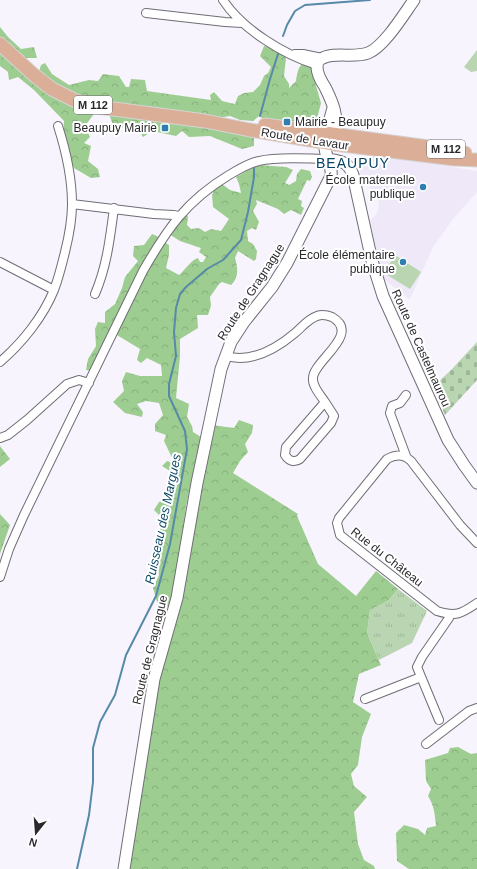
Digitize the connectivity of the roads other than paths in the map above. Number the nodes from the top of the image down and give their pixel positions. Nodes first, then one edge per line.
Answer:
1 (223, 0) edge
2 (414, 0) edge
3 (146, 13) dead end
4 (242, 23) junction
5 (0, 44) edge
6 (319, 61) junction
7 (58, 126) dead end
8 (330, 138) junction
9 (477, 155) edge
10 (329, 159) junction
11 (477, 160) edge
12 (72, 204) junction
13 (114, 208) junction
14 (178, 216) junction
15 (0, 262) edge
16 (54, 290) junction
17 (95, 294) dead end
18 (226, 356) junction
19 (0, 362) edge
20 (89, 383) junction
21 (406, 395) dead end
22 (325, 402) junction
23 (0, 438) edge
24 (406, 456) junction
25 (477, 483) edge
26 (477, 543) edge
27 (0, 577) edge
28 (477, 603) edge
29 (449, 615) junction
30 (421, 677) junction
31 (365, 699) dead end
32 (477, 708) edge
33 (439, 720) dead end
34 (426, 744) dead end
35 (124, 869) edge

1 - 4 street
2 - 6 street
3 - 4 street
4 - 6 street
5 - 8 main road, Route de Lavaur / M 112
6 - 8 street, Route de Gragnague
7 - 12 street
8 - 9 main road, Route de Lavaur / M 112
8 - 10 street, Route de Gragnague
8 - 11 main road, Route de Lavaur / M 112
10 - 14 street
10 - 18 street, Route de Gragnague
10 - 25 street, Route de Castelmaurou
12 - 13 street
12 - 16 street
13 - 14 street
13 - 17 street
14 - 20 street
15 - 16 street
16 - 19 street
18 - 22 street
18 - 35 street, Route de Gragnague
20 - 23 street
20 - 27 street
21 - 24 street
22 - 22 street
24 - 26 street
24 - 29 street, Rue du Château
28 - 29 street
29 - 30 street
30 - 31 street
30 - 33 street
32 - 34 street

